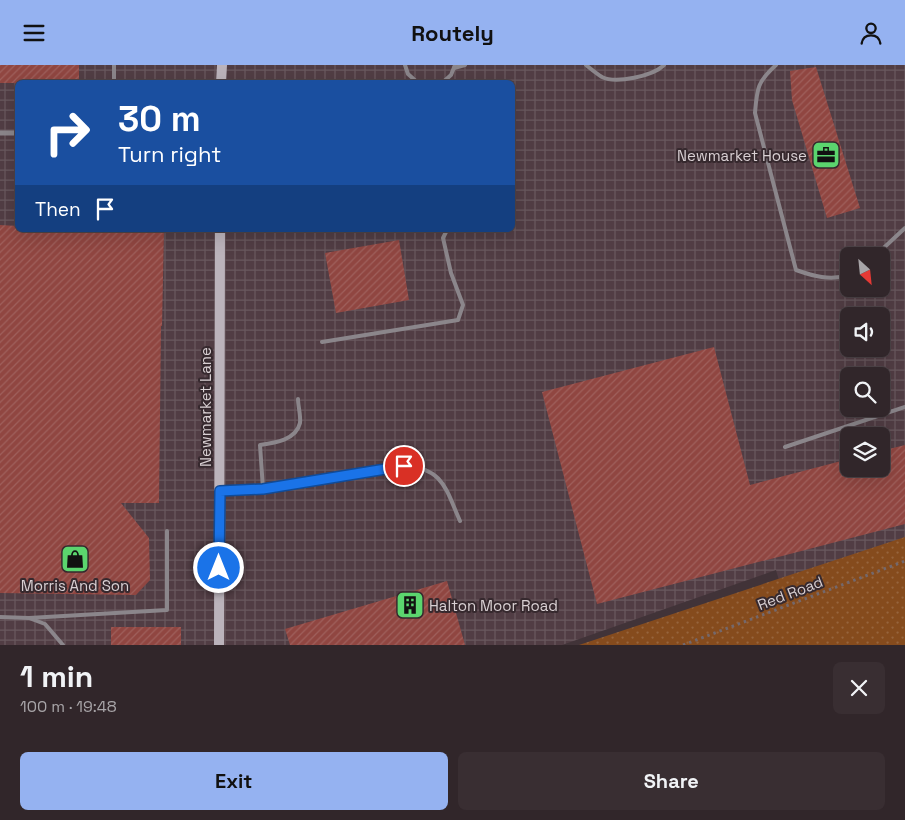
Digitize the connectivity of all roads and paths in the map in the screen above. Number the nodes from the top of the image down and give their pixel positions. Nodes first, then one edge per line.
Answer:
1 (114, 65) edge
2 (222, 65) edge
3 (405, 65) edge
4 (465, 65) edge
5 (586, 65) edge
6 (664, 65) edge
7 (776, 65) edge
8 (455, 66) edge
9 (114, 80) edge
10 (221, 80) edge
11 (415, 80) edge
12 (445, 80) edge
13 (0, 133) edge
14 (15, 133) edge
15 (905, 228) edge
16 (220, 232) edge
17 (446, 232) edge
18 (885, 247) edge
19 (840, 278) edge
20 (322, 342) dead end
21 (298, 399) dead end
22 (905, 407) edge
23 (785, 447) dead end
24 (263, 489) junction
25 (220, 491) junction
26 (460, 521) dead end
27 (167, 531) dead end
28 (905, 561) edge
29 (0, 617) edge
30 (29, 618) junction
31 (63, 645) edge
32 (219, 645) edge
33 (683, 645) edge

1 - 9 lane
2 - 10 street
3 - 11 lane
4 - 8 lane
5 - 6 lane
7 - 19 lane
8 - 12 lane
13 - 14 street
15 - 18 lane
16 - 25 street, Newmarket Lane
17 - 20 lane
21 - 24 lane
22 - 23 lane
24 - 25 lane
24 - 26 lane
25 - 32 street, Newmarket Lane
27 - 30 lane
28 - 33 path, Red Road
29 - 30 lane
30 - 31 lane

